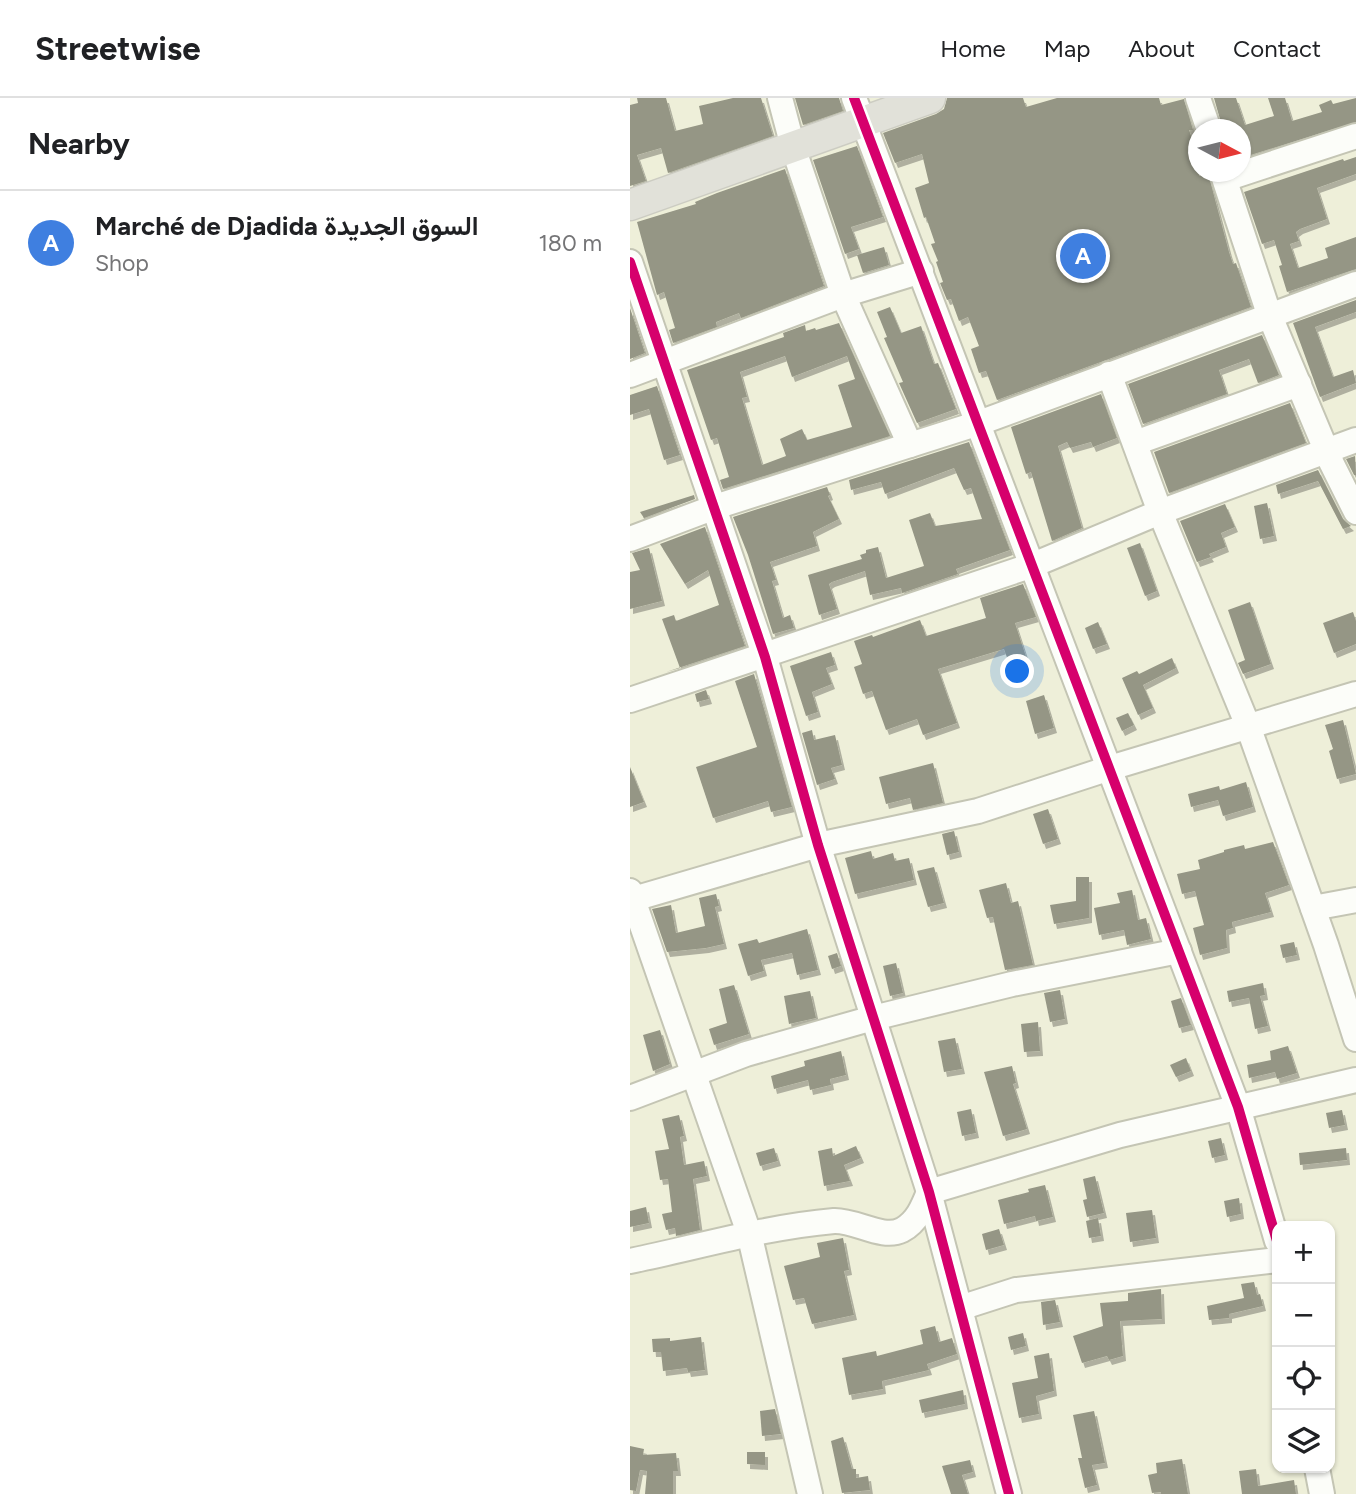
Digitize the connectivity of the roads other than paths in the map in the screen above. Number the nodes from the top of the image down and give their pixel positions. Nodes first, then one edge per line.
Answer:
1 (780, 98) edge
2 (930, 98) edge
3 (1198, 98) edge
4 (859, 110) edge
5 (1205, 119) edge
6 (1356, 136) edge
7 (793, 147) junction
8 (1251, 167) edge
9 (1226, 182) edge
10 (630, 205) edge
11 (630, 261) edge
12 (921, 271) junction
13 (1356, 284) edge
14 (843, 295) junction
15 (1269, 314) junction
16 (663, 364) junction
17 (1109, 374) junction
18 (630, 375) edge
19 (1299, 384) junction
20 (979, 423) junction
21 (1356, 440) edge
22 (1135, 443) junction
23 (910, 445) junction
24 (1327, 450) junction
25 (715, 507) junction
26 (1160, 512) junction
27 (1356, 512) edge
28 (630, 539) edge
29 (1033, 565) junction
30 (765, 657) junction
31 (1356, 694) edge
32 (630, 700) edge
33 (1248, 726) junction
34 (1110, 768) junction
35 (818, 845) junction
36 (631, 897) edge
37 (1356, 900) edge
38 (1313, 908) junction
39 (1179, 951) junction
40 (873, 1017) junction
41 (1356, 1039) edge
42 (695, 1074) junction
43 (1356, 1080) edge
44 (630, 1098) edge
45 (1238, 1107) junction
46 (929, 1192) junction
47 (1272, 1224) edge
48 (749, 1233) junction
49 (630, 1261) edge
50 (1272, 1261) edge
51 (960, 1308) junction
52 (1318, 1473) edge
53 (810, 1494) edge
54 (1009, 1494) edge
55 (1322, 1494) edge

1 - 7 street
2 - 4 main road
3 - 5 street
4 - 7 main road
4 - 12 street
6 - 8 street
7 - 10 main road
7 - 14 street
9 - 15 street
11 - 16 street
12 - 14 street
12 - 20 street
13 - 15 street
14 - 16 street
14 - 23 street
15 - 17 street
15 - 19 street
16 - 18 street
16 - 25 street
17 - 20 street
17 - 22 street
19 - 22 street
19 - 24 street
20 - 23 street
20 - 29 street
21 - 24 street
22 - 26 street
23 - 25 street
24 - 26 street
24 - 27 street
25 - 28 street
25 - 30 street
26 - 29 street
26 - 33 street
29 - 30 street
29 - 34 street
30 - 32 street
30 - 35 street
31 - 33 street
33 - 34 street
33 - 38 street
34 - 35 street
34 - 39 street
35 - 36 street
35 - 40 street
36 - 42 street
37 - 38 street
38 - 41 street
39 - 40 street
39 - 45 street
40 - 42 street
40 - 46 street
42 - 44 street
42 - 48 street
43 - 45 street
45 - 46 street
45 - 47 street
46 - 48 street
46 - 51 street
48 - 49 street
48 - 53 street
50 - 51 street
51 - 54 street
52 - 55 street

